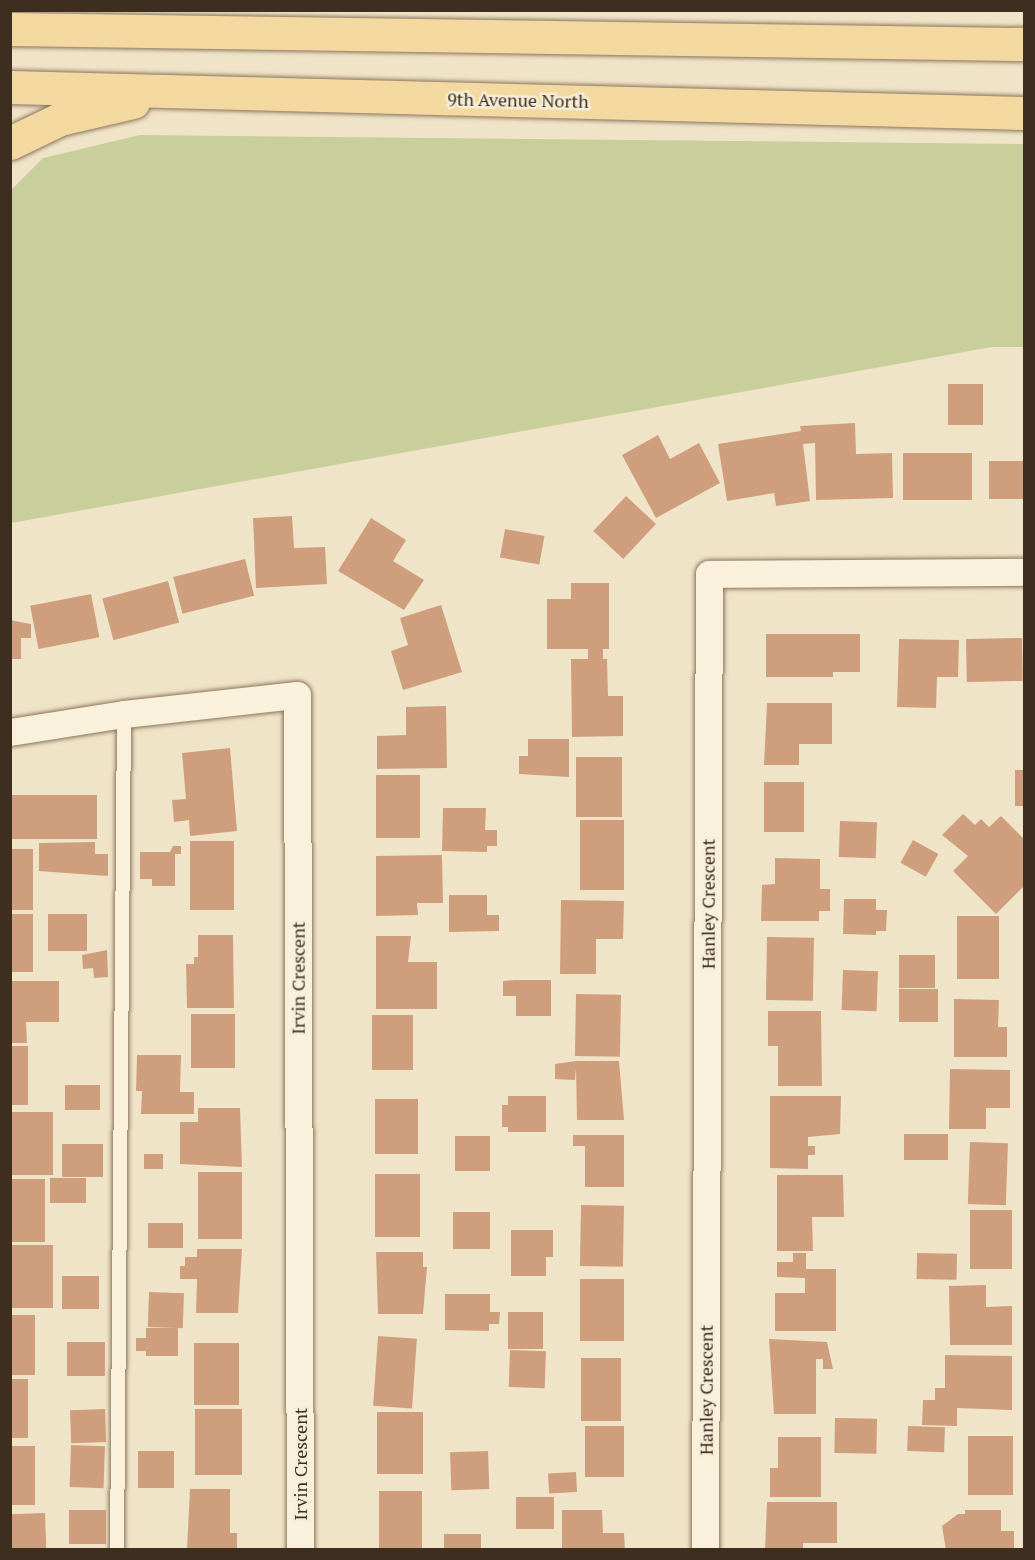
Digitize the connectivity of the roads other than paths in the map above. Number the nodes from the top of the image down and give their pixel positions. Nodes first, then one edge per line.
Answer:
1 (158, 10) edge
2 (10, 29) edge
3 (232, 31) junction
4 (1024, 44) edge
5 (10, 87) edge
6 (178, 92) junction
7 (1024, 113) edge
8 (10, 143) edge
9 (1024, 572) edge
10 (124, 714) junction
11 (10, 732) edge
12 (117, 1550) edge
13 (300, 1550) edge
14 (705, 1550) edge

1 - 3 main road
2 - 3 main road
3 - 4 main road
5 - 6 main road, 9th Avenue North
6 - 7 main road, 9th Avenue North
6 - 8 main road
9 - 14 street, Hanley Crescent
10 - 11 street, Irvin Crescent
10 - 12 lane
10 - 13 street, Irvin Crescent

